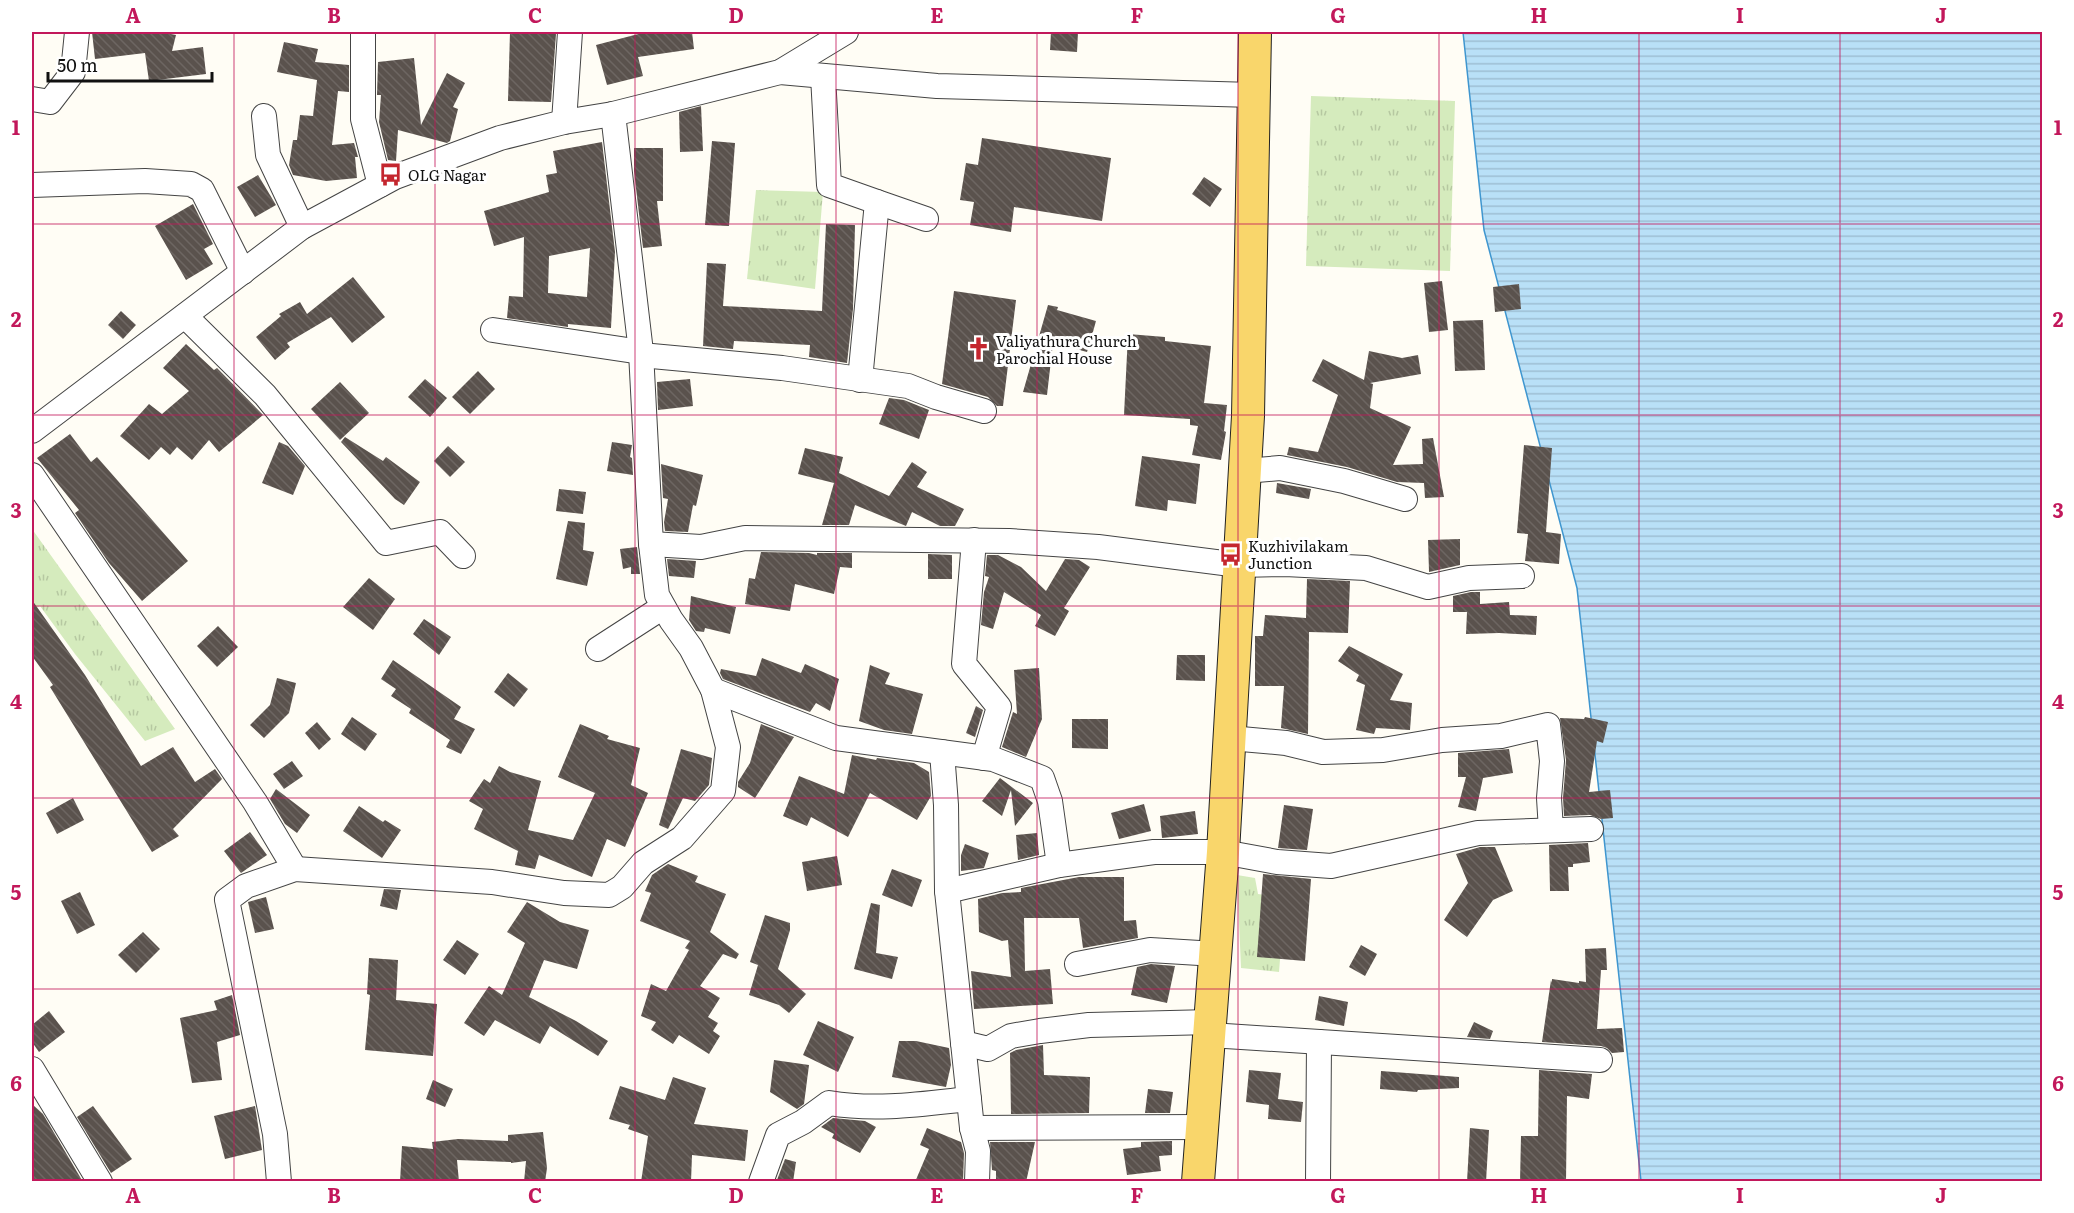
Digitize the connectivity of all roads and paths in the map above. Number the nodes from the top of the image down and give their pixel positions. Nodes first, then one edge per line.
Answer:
1 (77, 32) edge
2 (363, 32) edge
3 (570, 32) edge
4 (846, 32) edge
5 (1255, 32) edge
6 (780, 72) junction
7 (823, 76) junction
8 (1253, 95) junction
9 (32, 99) edge
10 (613, 114) junction
11 (264, 116) dead end
12 (564, 122) junction
13 (32, 185) edge
14 (380, 185) junction
15 (877, 202) junction
16 (926, 219) dead end
17 (302, 227) junction
18 (243, 272) junction
19 (185, 316) junction
20 (493, 330) dead end
21 (641, 353) junction
22 (860, 380) junction
23 (984, 411) dead end
24 (32, 431) edge
25 (1245, 471) junction
26 (32, 475) edge
27 (1405, 499) dead end
28 (974, 540) junction
29 (651, 544) junction
30 (463, 556) dead end
31 (1239, 565) junction
32 (1522, 576) dead end
33 (663, 607) junction
34 (598, 649) dead end
35 (713, 690) junction
36 (1230, 738) junction
37 (942, 752) junction
38 (984, 758) junction
39 (1551, 830) junction
40 (1591, 830) dead end
41 (1223, 852) junction
42 (1059, 865) junction
43 (295, 869) junction
44 (947, 891) junction
45 (1216, 954) junction
46 (1077, 964) dead end
47 (1211, 1028) junction
48 (1319, 1042) junction
49 (963, 1043) junction
50 (1600, 1060) dead end
51 (32, 1069) edge
52 (969, 1099) junction
53 (1203, 1127) junction
54 (972, 1128) junction
55 (100, 1182) edge
56 (279, 1182) edge
57 (761, 1182) edge
58 (976, 1182) edge
59 (1198, 1182) edge
60 (1318, 1182) edge

1 - 9 street
2 - 14 street
3 - 12 street
4 - 6 street
5 - 8 main road
6 - 7 street
6 - 10 street
7 - 8 street
7 - 15 street
8 - 25 main road
10 - 12 street
10 - 21 street
11 - 17 street
12 - 14 street
13 - 18 street
14 - 17 street
15 - 16 street
15 - 22 street
17 - 18 street
18 - 19 street
19 - 24 street
19 - 30 street
20 - 21 street
21 - 22 street
21 - 29 street
22 - 23 street
25 - 27 street
25 - 31 main road
26 - 43 street
28 - 29 street
28 - 31 street
28 - 38 street
29 - 33 street
31 - 32 street
31 - 36 main road
33 - 34 street
33 - 35 street
35 - 37 street
35 - 43 street
36 - 39 street
36 - 41 main road
37 - 38 street
37 - 44 street
38 - 42 street
39 - 40 street
39 - 41 street
41 - 42 street
41 - 45 main road
42 - 44 street
43 - 56 street
44 - 49 street
45 - 46 street
45 - 47 main road
47 - 48 street
47 - 49 street
47 - 53 main road
48 - 50 street
48 - 60 street
49 - 52 street
51 - 55 street
52 - 54 street
52 - 57 street
53 - 54 street
53 - 59 main road
54 - 58 street

